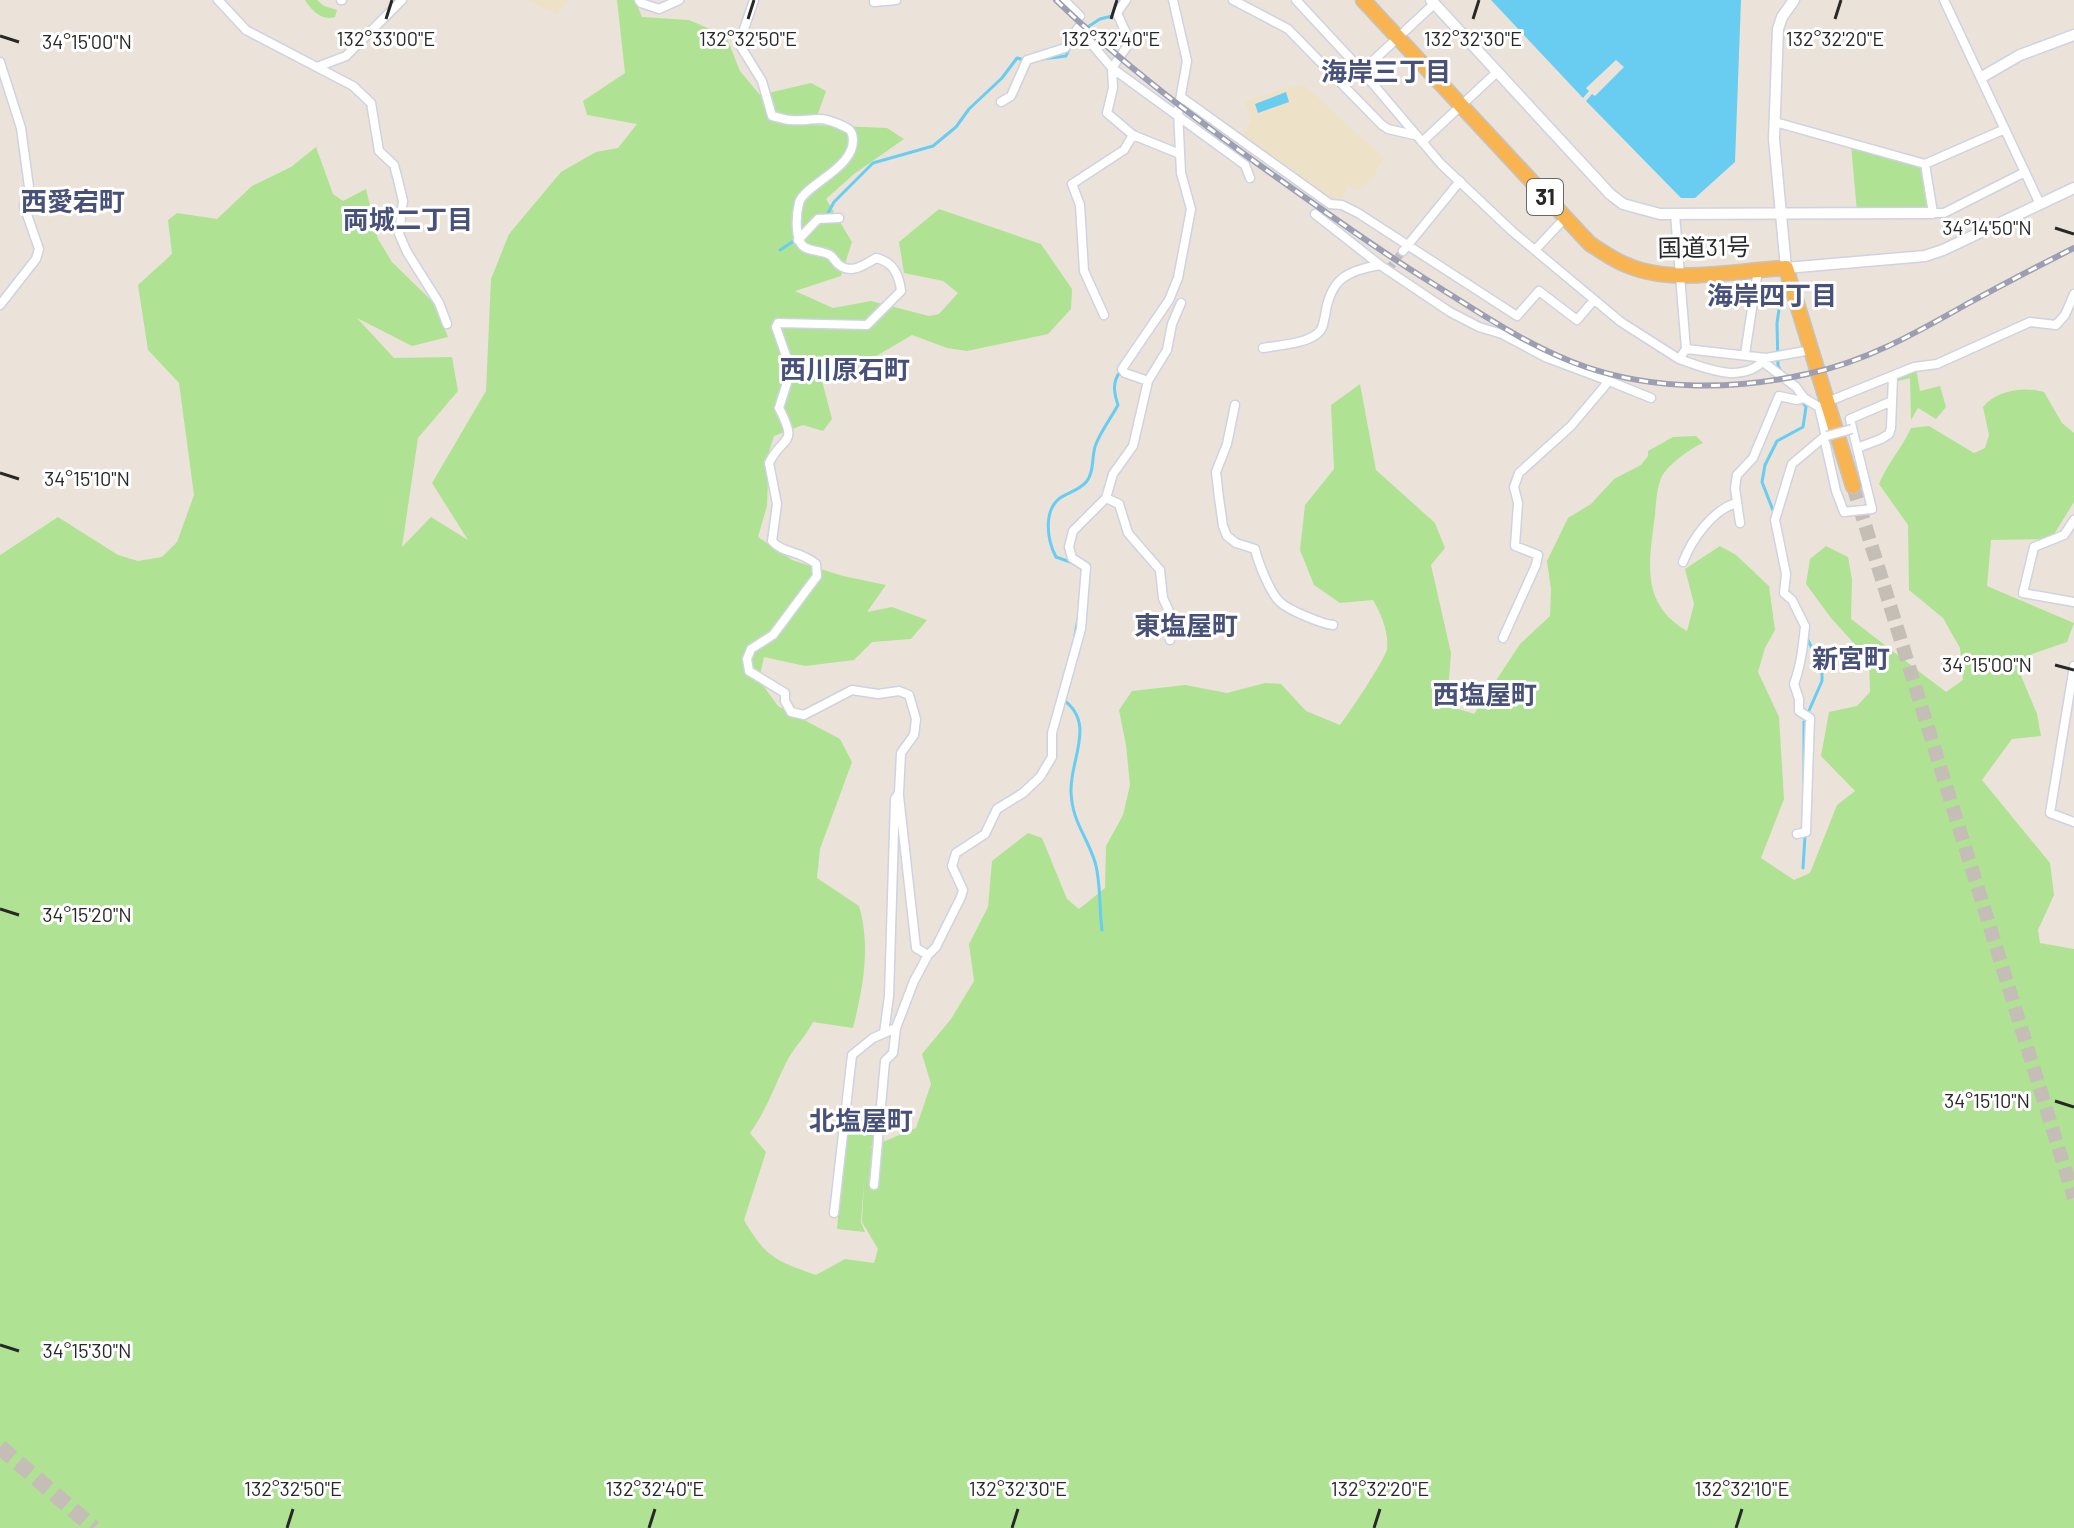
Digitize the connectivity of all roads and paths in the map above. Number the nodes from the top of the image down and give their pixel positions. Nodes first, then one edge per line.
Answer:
1 (218, 0) edge
2 (402, 0) edge
3 (639, 0) edge
4 (679, 0) edge
5 (754, 0) edge
6 (896, 0) edge
7 (1064, 0) edge
8 (1126, 0) edge
9 (1173, 0) edge
10 (1233, 0) edge
11 (1296, 0) edge
12 (1363, 0) edge
13 (1794, 0) edge
14 (1944, 0) edge
15 (874, 2) dead end
16 (1432, 2) edge
17 (1080, 16) dead end
18 (2074, 35) edge
19 (1400, 38) junction
20 (0, 62) edge
21 (317, 67) junction
22 (1112, 68) junction
23 (1362, 71) junction
24 (1496, 73) junction
25 (1982, 77) junction
26 (1181, 97) junction
27 (1001, 102) dead end
28 (1463, 107) junction
29 (1179, 118) junction
30 (1775, 122) junction
31 (2005, 129) junction
32 (1133, 135) junction
33 (1418, 139) junction
34 (1180, 154) junction
35 (1925, 164) junction
36 (2025, 172) junction
37 (1250, 178) dead end
38 (1460, 181) junction
39 (2074, 188) edge
40 (2040, 204) junction
41 (1933, 213) junction
42 (1315, 214) dead end
43 (1675, 214) junction
44 (1779, 214) junction
45 (839, 218) dead end
46 (1565, 218) junction
47 (798, 240) junction
48 (1405, 248) junction
49 (1535, 250) junction
50 (1380, 265) junction
51 (1786, 268) junction
52 (1758, 269) junction
53 (1680, 275) junction
54 (2074, 294) edge
55 (1594, 300) junction
56 (1181, 303) dead end
57 (0, 305) edge
58 (1104, 315) dead end
59 (447, 324) dead end
60 (1263, 348) dead end
61 (1686, 349) junction
62 (1811, 350) junction
63 (1745, 354) junction
64 (1679, 359) junction
65 (1771, 359) junction
66 (1893, 376) junction
67 (1148, 381) junction
68 (1609, 381) junction
69 (1651, 398) dead end
70 (1801, 399) junction
71 (1892, 401) junction
72 (1827, 402) junction
73 (1235, 405) dead end
74 (1852, 429) junction
75 (1826, 437) junction
76 (1857, 448) junction
77 (1853, 486) tunnel mouth
78 (1106, 498) junction
79 (1737, 503) junction
80 (2074, 520) edge
81 (1740, 523) dead end
82 (1683, 562) dead end
83 (2074, 602) edge
84 (1333, 625) dead end
85 (1503, 638) dead end
86 (1170, 640) dead end
87 (2074, 666) edge
88 (899, 793) junction
89 (2074, 822) edge
90 (1801, 833) dead end
91 (928, 955) junction
92 (896, 1028) junction
93 (884, 1033) junction
94 (874, 1185) dead end
95 (834, 1213) dead end

1 - 21 street
2 - 21 street
3 - 4 street
5 - 47 street
6 - 15 street
7 - 17 street
8 - 22 street
9 - 26 street
10 - 33 street
11 - 23 street
12 - 19 highway, 国道31号 / 31
13 - 30 street
14 - 25 street
16 - 19 street
16 - 24 street
18 - 25 street
19 - 23 street
19 - 28 highway, 国道31号 / 31
20 - 57 street
21 - 59 street
22 - 27 street
22 - 29 street
22 - 32 street
23 - 33 street
24 - 28 street
24 - 43 street
25 - 31 street
26 - 29 street
26 - 48 street
28 - 33 street
28 - 46 highway, 国道31号 / 31
29 - 34 street
29 - 37 street
30 - 35 street
30 - 44 street
31 - 35 street
31 - 36 street
32 - 34 street
32 - 58 street
33 - 38 street
34 - 67 street
35 - 41 street
36 - 40 street
36 - 41 street
38 - 48 street
38 - 49 street
39 - 40 street
40 - 51 street
41 - 44 street
42 - 50 street
43 - 44 street
43 - 53 street
44 - 51 street
45 - 47 street
46 - 49 street
46 - 53 highway, 国道31号 / 31
47 - 88 street
48 - 55 street
49 - 55 street
50 - 60 street
50 - 68 street
51 - 52 highway, 国道31号 / 31
51 - 62 highway, 国道31号
52 - 53 highway, 国道31号 / 31
52 - 63 street
53 - 61 street
54 - 66 street
55 - 64 street
56 - 67 street
61 - 63 street
61 - 64 street
62 - 65 street
62 - 72 highway, 国道31号
63 - 65 street
64 - 65 street
65 - 70 street
66 - 71 street
66 - 72 street
67 - 78 street
68 - 69 street
68 - 85 street
70 - 75 street
70 - 79 street
71 - 74 street
71 - 76 street
72 - 77 highway, 国道31号
73 - 84 street
74 - 75 street, bridge
74 - 76 street
75 - 76 street
75 - 90 street
78 - 86 street
78 - 91 street
79 - 81 street
79 - 82 street
80 - 83 street
87 - 89 street
88 - 91 street
88 - 93 street
91 - 92 street
92 - 93 street
92 - 94 street
93 - 95 street

